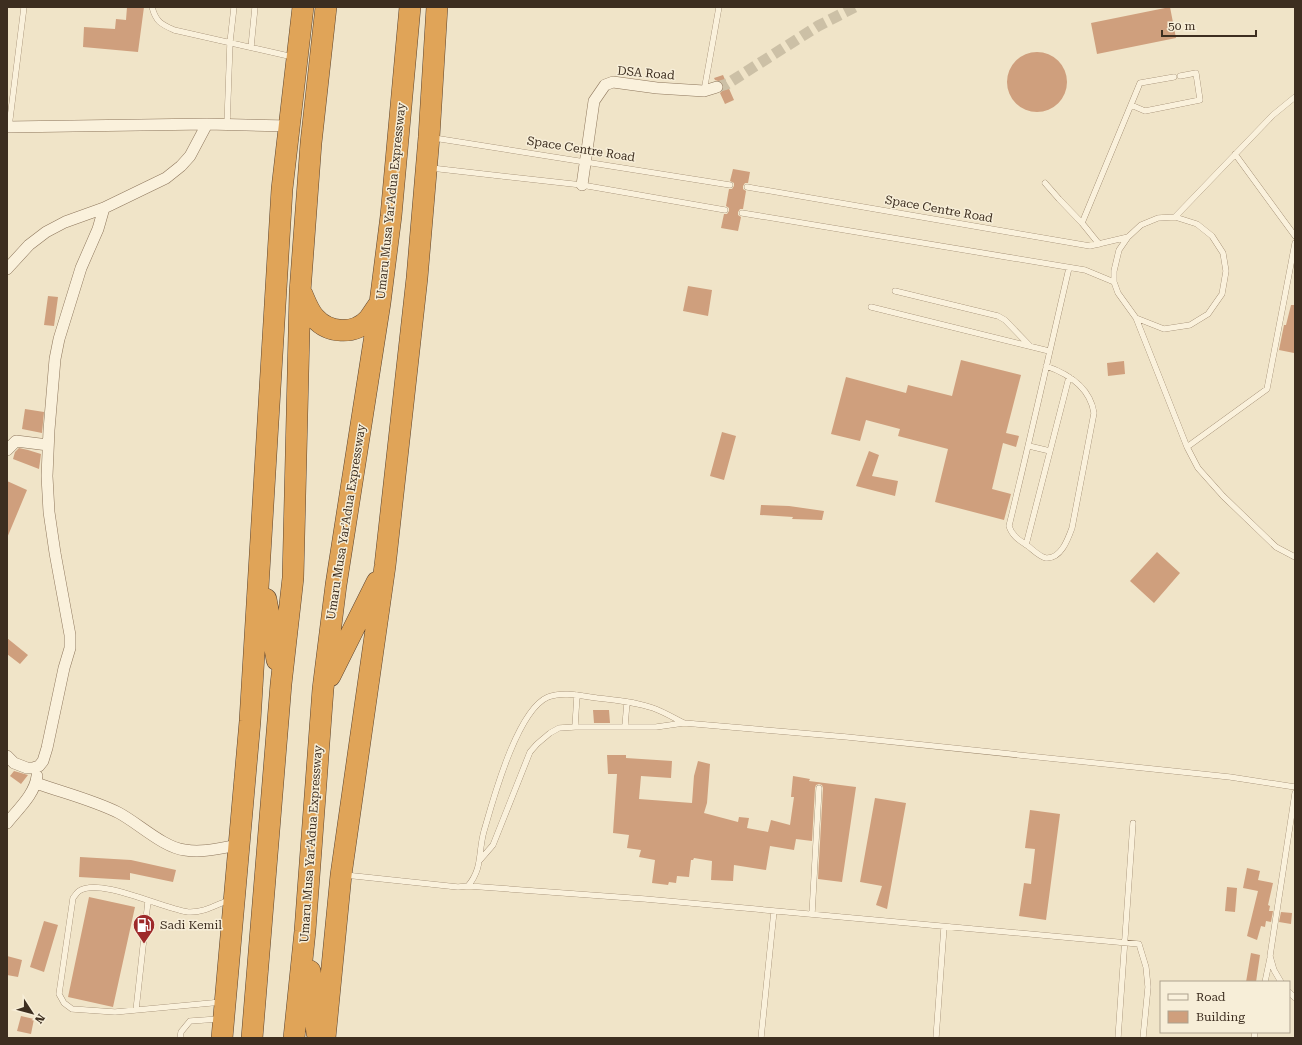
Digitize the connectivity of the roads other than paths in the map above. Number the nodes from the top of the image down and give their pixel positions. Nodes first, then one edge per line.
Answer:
1 (24, 7) edge
2 (152, 7) edge
3 (234, 7) edge
4 (255, 7) edge
5 (303, 7) edge
6 (326, 7) edge
7 (437, 7) edge
8 (719, 7) edge
9 (410, 8) edge
10 (230, 42) junction
11 (251, 47) junction
12 (297, 58) junction
13 (717, 87) tunnel mouth
14 (704, 91) junction
15 (1295, 97) edge
16 (1131, 105) junction
17 (207, 124) junction
18 (227, 125) junction
19 (289, 126) junction
20 (8, 127) edge
21 (429, 137) junction
22 (1235, 154) junction
23 (585, 161) junction
24 (427, 167) junction
25 (1046, 182) dead end
26 (582, 185) junction
27 (730, 185) dead end
28 (747, 187) dead end
29 (104, 208) junction
30 (725, 210) dead end
31 (742, 212) dead end
32 (1175, 217) junction
33 (1082, 223) junction
34 (1295, 236) edge
35 (1128, 237) junction
36 (1295, 243) edge
37 (1099, 244) junction
38 (1068, 268) junction
39 (7, 269) edge
40 (1114, 282) junction
41 (895, 291) dead end
42 (300, 292) junction
43 (380, 303) junction
44 (871, 307) dead end
45 (1136, 318) junction
46 (1031, 346) junction
47 (1050, 351) junction
48 (1046, 366) junction
49 (1069, 377) junction
50 (48, 445) junction
51 (1029, 446) junction
52 (1187, 447) junction
53 (7, 450) edge
54 (1050, 451) junction
55 (1026, 545) junction
56 (1295, 557) edge
57 (260, 564) junction
58 (385, 566) junction
59 (281, 684) junction
60 (323, 689) junction
61 (577, 695) junction
62 (627, 702) junction
63 (684, 723) junction
64 (625, 726) junction
65 (574, 727) junction
66 (7, 756) edge
67 (39, 766) junction
68 (36, 783) junction
69 (1295, 787) edge
70 (819, 788) dead end
71 (1295, 793) edge
72 (7, 823) edge
73 (1133, 823) dead end
74 (239, 845) junction
75 (480, 860) junction
76 (341, 875) junction
77 (468, 886) junction
78 (235, 897) junction
79 (148, 901) junction
80 (774, 911) junction
81 (812, 914) junction
82 (262, 919) junction
83 (944, 927) junction
84 (305, 931) junction
85 (1124, 944) junction
86 (1270, 956) junction
87 (1265, 981) edge
88 (1280, 981) edge
89 (136, 1010) junction
90 (224, 1024) edge
91 (180, 1038) edge
92 (252, 1038) edge
93 (294, 1038) edge
94 (318, 1038) edge
95 (325, 1038) edge
96 (761, 1038) edge
97 (936, 1038) edge
98 (1118, 1038) edge
99 (1143, 1038) edge

1 - 20 lane
2 - 10 lane
3 - 10 lane
4 - 11 lane
5 - 12 highway
6 - 42 highway
7 - 21 highway
8 - 14 lane
9 - 43 highway, Umaru Musa Yar'Adua Expressway
10 - 11 lane
10 - 18 lane
11 - 12 lane
12 - 19 highway
13 - 14 street, DSA Road
14 - 23 street, DSA Road
15 - 22 lane
16 - 16 lane
16 - 33 lane
17 - 18 street
17 - 20 street
17 - 29 street
18 - 19 street
19 - 57 highway
21 - 23 lane, Space Centre Road
21 - 24 highway
22 - 32 lane
22 - 34 lane
23 - 26 street, DSA Road
23 - 27 lane, Space Centre Road
24 - 26 lane
24 - 58 highway
25 - 33 lane
26 - 30 lane
28 - 37 lane, Space Centre Road
29 - 39 street
29 - 50 street
31 - 38 lane
32 - 35 lane
32 - 45 lane
33 - 37 lane
35 - 37 lane, Space Centre Road
35 - 40 lane
36 - 52 lane
38 - 40 lane
38 - 47 lane
40 - 45 lane
41 - 46 lane
42 - 43 highway
42 - 59 highway
43 - 60 highway, Umaru Musa Yar'Adua Expressway
44 - 46 lane
45 - 52 lane
46 - 47 lane
47 - 48 lane
48 - 49 lane
48 - 51 lane
49 - 54 lane
49 - 55 lane
50 - 53 street
50 - 67 street
51 - 54 lane
51 - 55 lane
52 - 56 lane
54 - 55 lane
57 - 59 highway
57 - 74 highway
58 - 60 highway
58 - 76 highway
59 - 82 highway
60 - 84 highway, Umaru Musa Yar'Adua Expressway
61 - 62 lane
61 - 65 lane
61 - 75 lane
62 - 63 lane
62 - 64 lane
63 - 64 lane
63 - 69 lane
64 - 65 lane
65 - 75 lane
66 - 67 street
67 - 68 street
68 - 72 street
68 - 74 street
70 - 81 lane
71 - 86 lane
73 - 85 lane
74 - 78 highway
75 - 77 lane
76 - 77 lane
76 - 95 highway
77 - 80 lane
78 - 79 lane
78 - 90 highway
79 - 89 lane
79 - 89 lane
80 - 81 lane
80 - 96 lane
81 - 83 lane
82 - 90 highway
82 - 92 highway
83 - 85 lane
83 - 97 lane
84 - 93 highway, Umaru Musa Yar'Adua Expressway
84 - 94 highway
85 - 98 lane
85 - 99 lane
86 - 87 lane
86 - 88 lane
89 - 90 lane
90 - 91 lane

